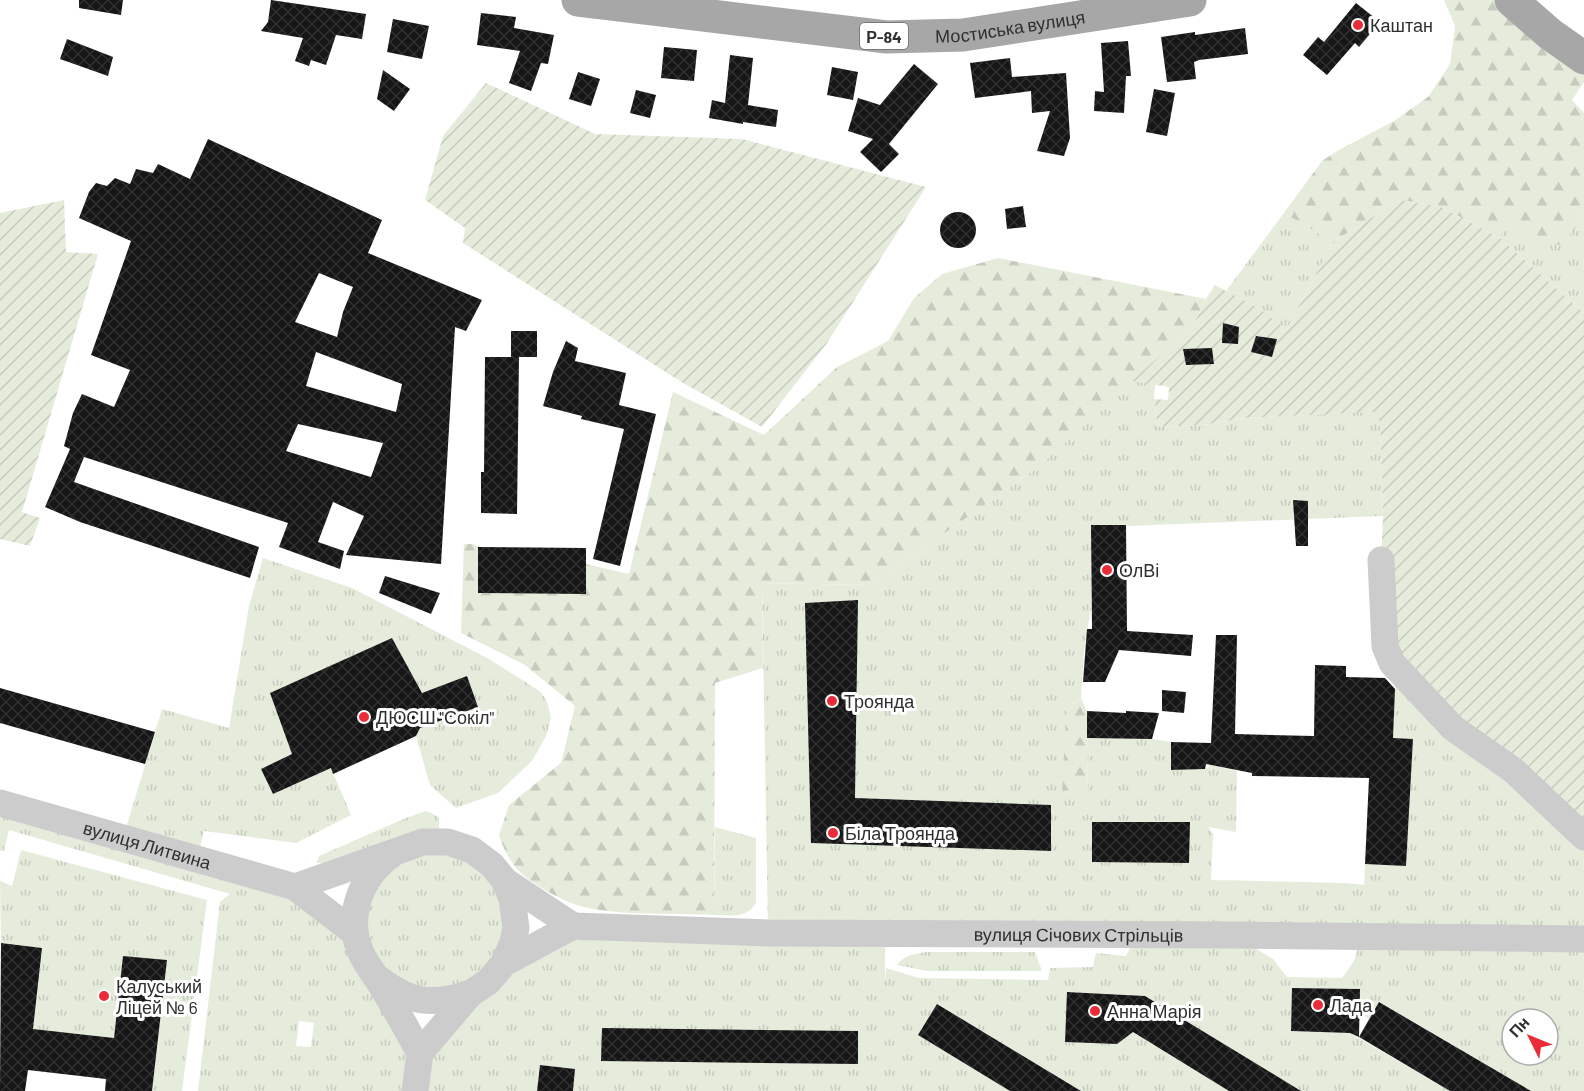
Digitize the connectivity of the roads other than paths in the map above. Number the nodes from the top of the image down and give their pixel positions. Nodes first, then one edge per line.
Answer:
1 (578, 0) edge
2 (1190, 0) edge
3 (1511, 0) edge
4 (1584, 58) edge
5 (1381, 560) dead end
6 (0, 803) edge
7 (1584, 837) edge
8 (399, 849) junction
9 (499, 873) junction
10 (295, 888) junction
11 (573, 926) junction
12 (355, 933) junction
13 (1584, 939) edge
14 (504, 963) junction
15 (377, 977) junction
16 (470, 994) junction
17 (420, 1053) junction
18 (416, 1091) edge

1 - 2 main road, Мостиська вулиця / Р-84
3 - 4 main road
5 - 7 street
6 - 10 street, вулиця Литвина
8 - 9 street
8 - 10 street
8 - 12 street
9 - 11 street
9 - 14 street
10 - 12 street, вулиця Литвина
11 - 13 street, вулиця Січових Стрільців
11 - 14 street
12 - 15 street
14 - 16 street
15 - 16 street
15 - 17 street
16 - 17 street
17 - 18 street

